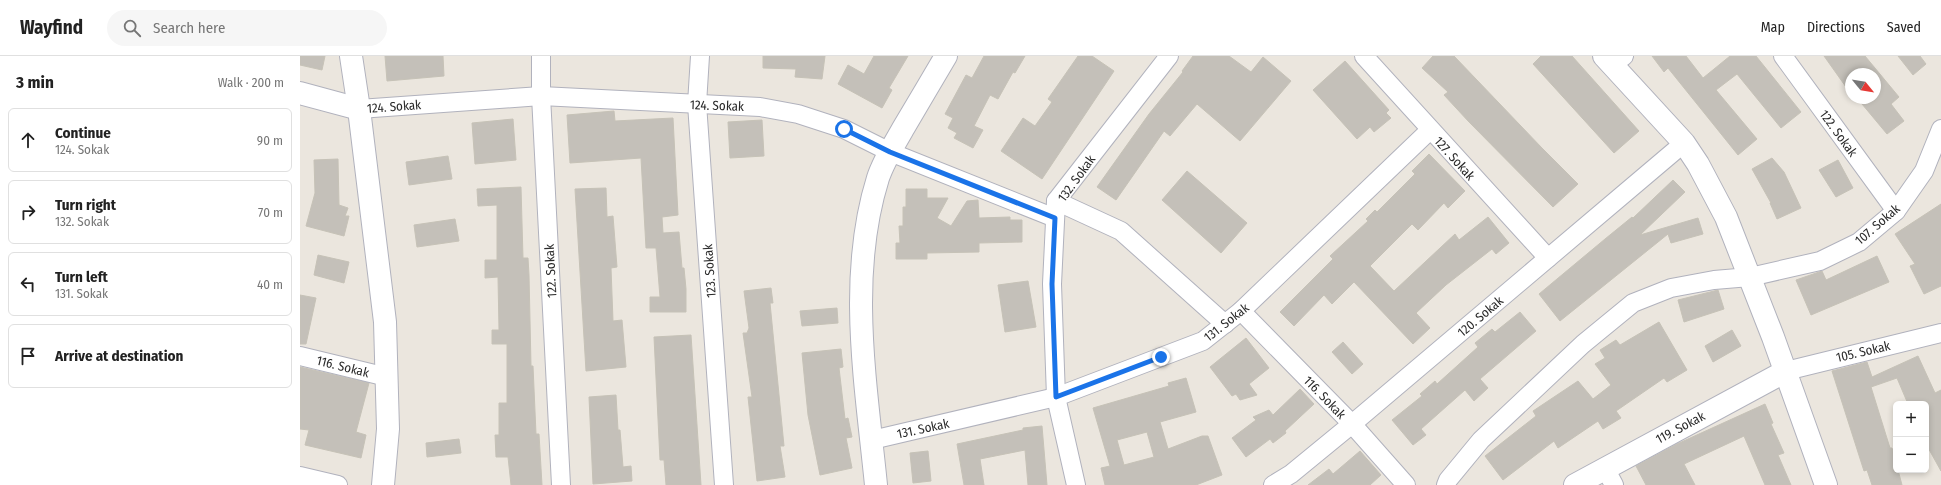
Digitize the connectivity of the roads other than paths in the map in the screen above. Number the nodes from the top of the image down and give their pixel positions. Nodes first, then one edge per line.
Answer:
1 (351, 56) edge
2 (541, 56) edge
3 (700, 56) edge
4 (946, 56) edge
5 (1169, 56) edge
6 (1364, 56) edge
7 (1783, 56) edge
8 (1613, 59) edge
9 (300, 93) edge
10 (540, 96) junction
11 (697, 104) junction
12 (359, 109) junction
13 (1941, 129) edge
14 (1430, 130) junction
15 (1684, 143) junction
16 (890, 152) junction
17 (1056, 209) junction
18 (1896, 211) junction
19 (1548, 258) junction
20 (1750, 277) junction
21 (1241, 311) junction
22 (1225, 324) junction
23 (1940, 337) edge
24 (300, 356) edge
25 (1786, 371) junction
26 (387, 377) junction
27 (1056, 397) junction
28 (1352, 424) junction
29 (872, 440) junction
30 (300, 476) edge
31 (1609, 476) edge
32 (338, 485) edge
33 (383, 485) edge
34 (561, 485) edge
35 (724, 485) edge
36 (876, 485) edge
37 (1076, 485) edge
38 (1273, 485) edge
39 (1406, 485) edge
40 (1446, 485) edge
41 (1575, 485) edge
42 (1826, 485) edge

1 - 12 main road
2 - 10 street, 122. Sokak
3 - 11 street, 123. Sokak
4 - 16 main road
5 - 17 street, 132. Sokak
6 - 14 street, 127. Sokak
7 - 18 street, 122. Sokak
8 - 15 main road
9 - 12 main road
10 - 11 street, 124. Sokak
10 - 12 street, 124. Sokak
10 - 34 street, 122. Sokak
11 - 16 street, 124. Sokak
11 - 35 street, 123. Sokak
12 - 26 main road
13 - 18 street, 107. Sokak
14 - 19 street, 127. Sokak
14 - 21 street, 131. Sokak
15 - 19 street, 120. Sokak
15 - 20 main road
16 - 17 street, 124. Sokak
16 - 29 main road
17 - 22 street, 124. Sokak
17 - 27 street, 132. Sokak
18 - 20 street, 107. Sokak
19 - 28 street, 120. Sokak
20 - 25 main road
20 - 40 street, 107. Sokak
21 - 22 street, 131. Sokak
21 - 28 street, 116. Sokak
22 - 27 street, 131. Sokak
23 - 25 street, 105. Sokak
24 - 26 street, 116. Sokak
25 - 31 main road, 119. Sokak
25 - 42 main road
26 - 33 main road
27 - 29 street, 131. Sokak
27 - 37 street, 132. Sokak
28 - 38 street, 120. Sokak
28 - 39 street, 116. Sokak
29 - 36 main road
30 - 32 street
31 - 41 main road, 119. Sokak

